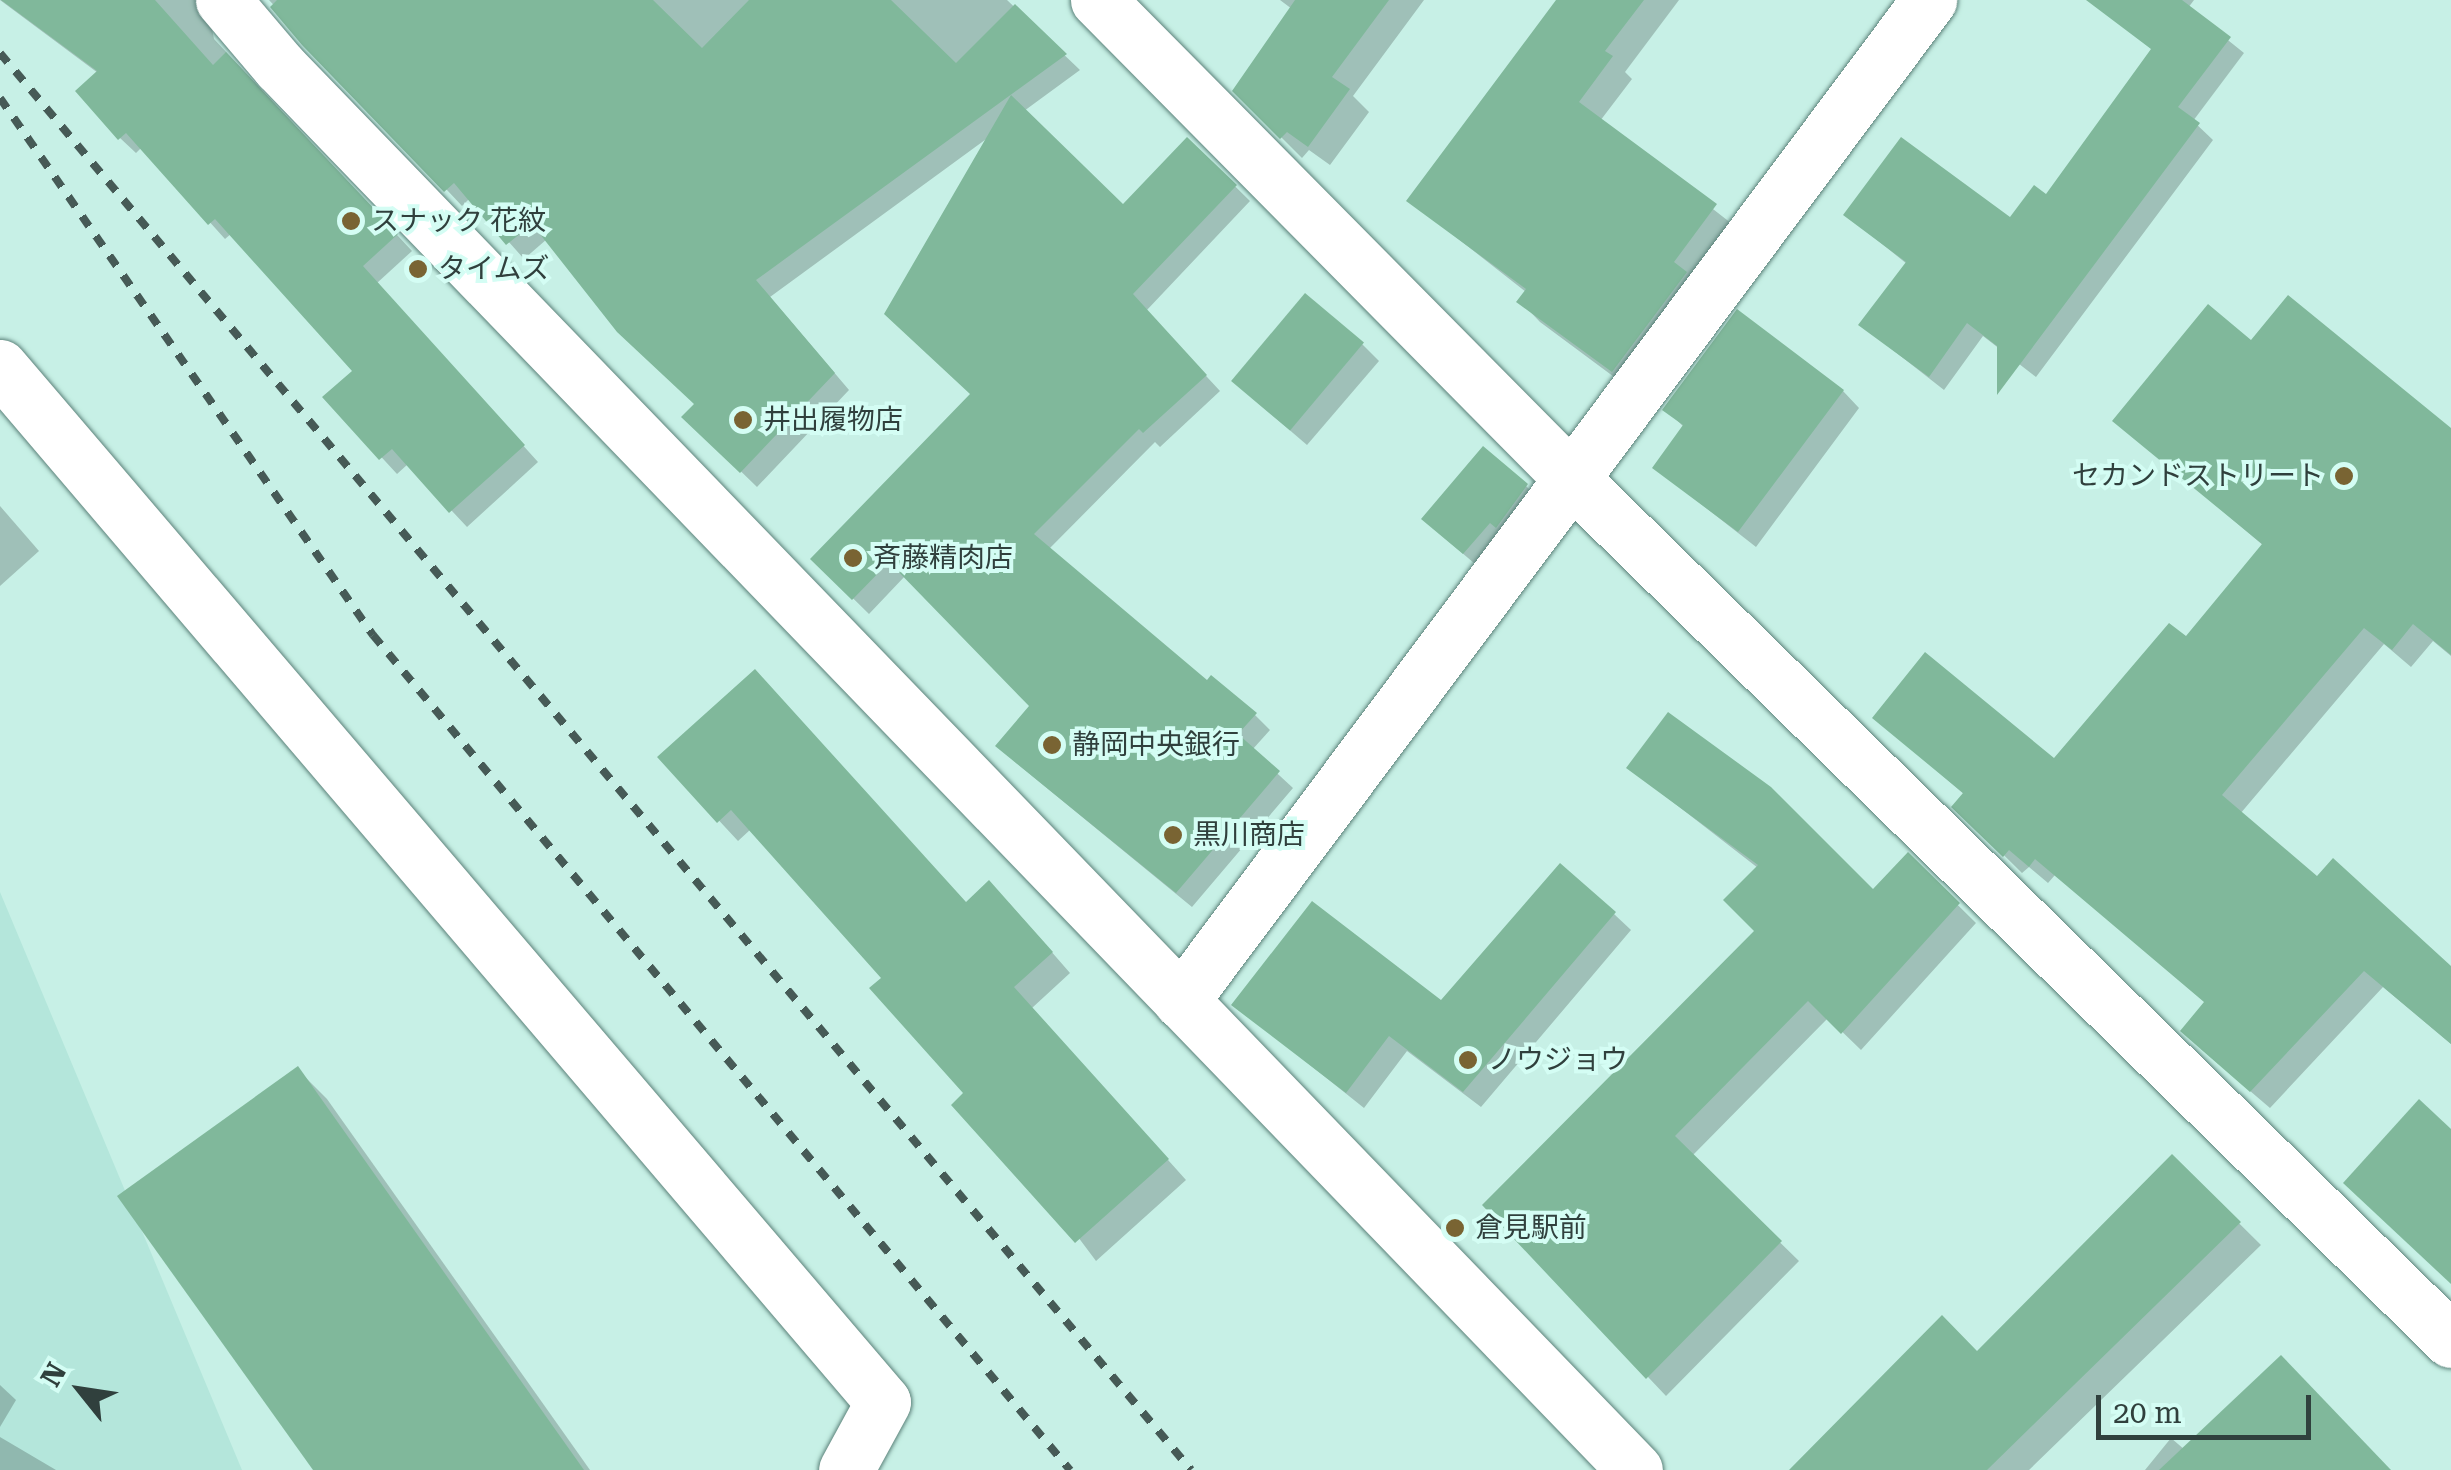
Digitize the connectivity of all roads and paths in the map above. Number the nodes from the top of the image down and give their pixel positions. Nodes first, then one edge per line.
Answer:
1 (223, 0) edge
2 (1098, 0) edge
3 (1928, 0) edge
4 (0, 366) edge
5 (1575, 482) junction
6 (1181, 1001) junction
7 (2451, 1340) edge
8 (846, 1470) edge
9 (1635, 1470) edge

1 - 6 street
2 - 5 street
3 - 5 street
4 - 8 street
5 - 6 street
5 - 7 street
6 - 9 street

